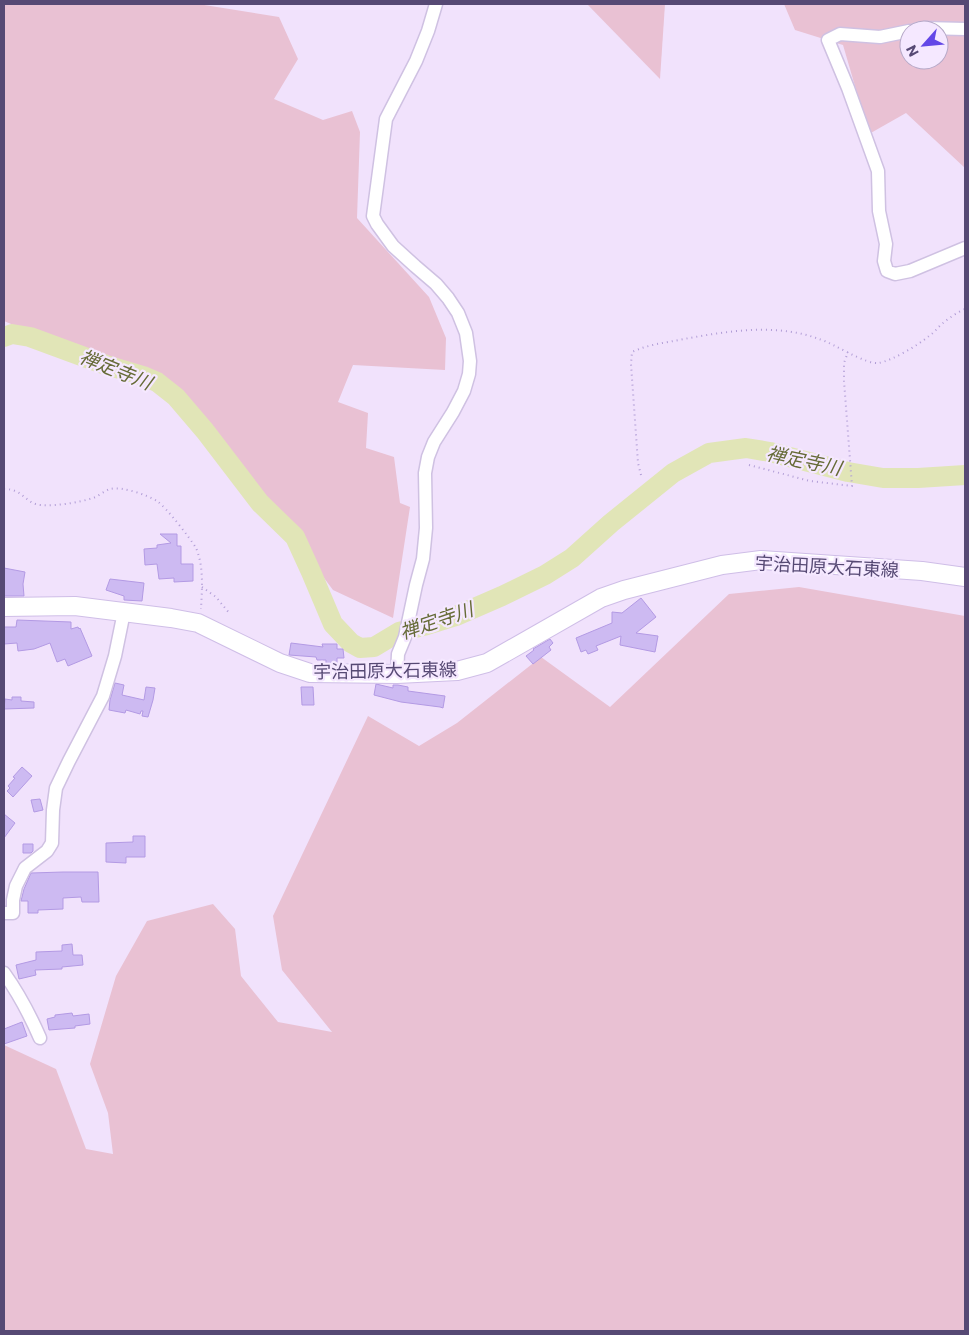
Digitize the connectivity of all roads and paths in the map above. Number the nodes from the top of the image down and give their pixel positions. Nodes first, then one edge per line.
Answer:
1 (436, 4) edge
2 (949, 29) edge
3 (965, 29) edge
4 (899, 33) edge
5 (965, 248) edge
6 (965, 309) edge
7 (848, 352) junction
8 (750, 465) dead end
9 (641, 475) dead end
10 (4, 489) edge
11 (965, 577) edge
12 (202, 587) junction
13 (4, 607) edge
14 (124, 612) junction
15 (230, 614) dead end
16 (198, 623) junction
17 (397, 674) junction
18 (4, 914) edge
19 (4, 973) edge
20 (40, 1038) dead end

1 - 17 street
2 - 3 street
4 - 5 street
6 - 7 path
7 - 8 path
7 - 9 path
10 - 12 path
11 - 17 main road, 宇治田原大石東線
12 - 15 path
12 - 16 path
13 - 14 main road, 宇治田原大石東線
14 - 16 main road, 宇治田原大石東線
14 - 18 street
16 - 17 main road, 宇治田原大石東線
19 - 20 street

